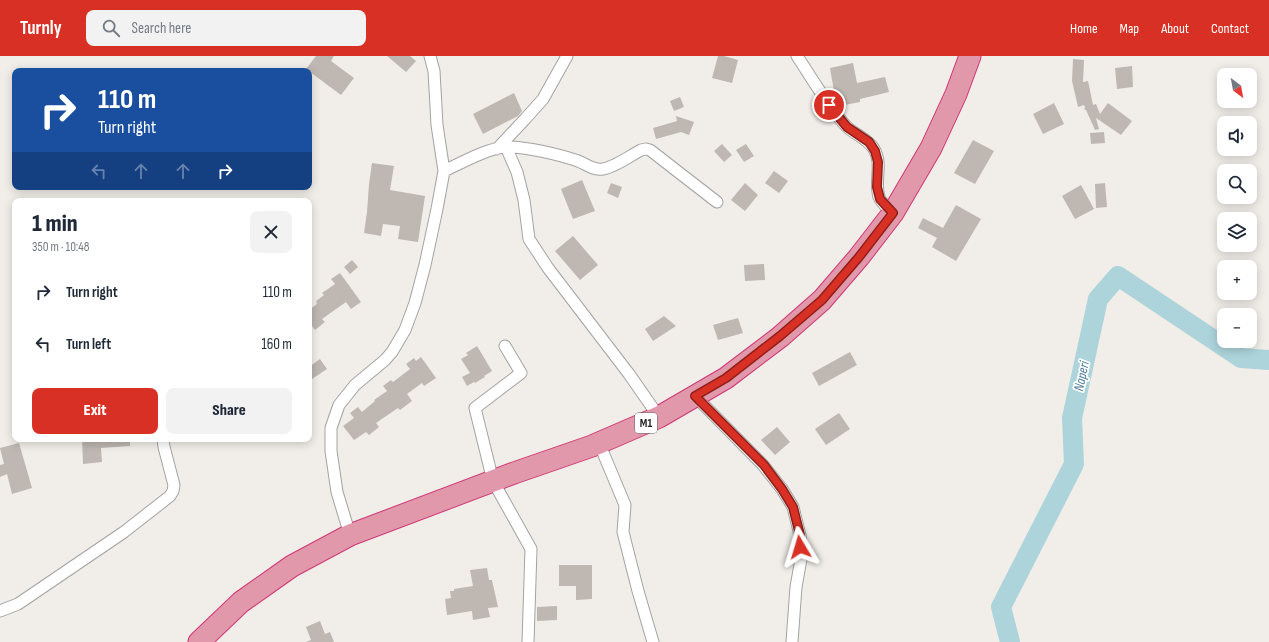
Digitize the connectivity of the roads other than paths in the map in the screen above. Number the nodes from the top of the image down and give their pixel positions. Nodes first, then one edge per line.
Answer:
1 (430, 56) edge
2 (567, 56) edge
3 (797, 56) edge
4 (970, 56) edge
5 (501, 148) junction
6 (444, 171) junction
7 (717, 202) dead end
8 (893, 213) junction
9 (505, 346) dead end
10 (695, 396) junction
11 (659, 417) junction
12 (163, 442) edge
13 (599, 443) junction
14 (493, 481) junction
15 (350, 535) junction
16 (0, 611) edge
17 (199, 642) edge
18 (528, 642) edge
19 (653, 642) edge
20 (792, 642) edge

1 - 6 street
2 - 5 street
3 - 8 street
4 - 8 highway, M1
5 - 6 street
5 - 7 street
5 - 11 street
6 - 15 street
8 - 10 highway, M1
9 - 14 street
10 - 11 highway, M1
10 - 20 street
11 - 13 highway, M1
12 - 16 street
13 - 14 highway, M1
13 - 19 street
14 - 15 highway, M1
14 - 18 street
15 - 17 highway, M1

